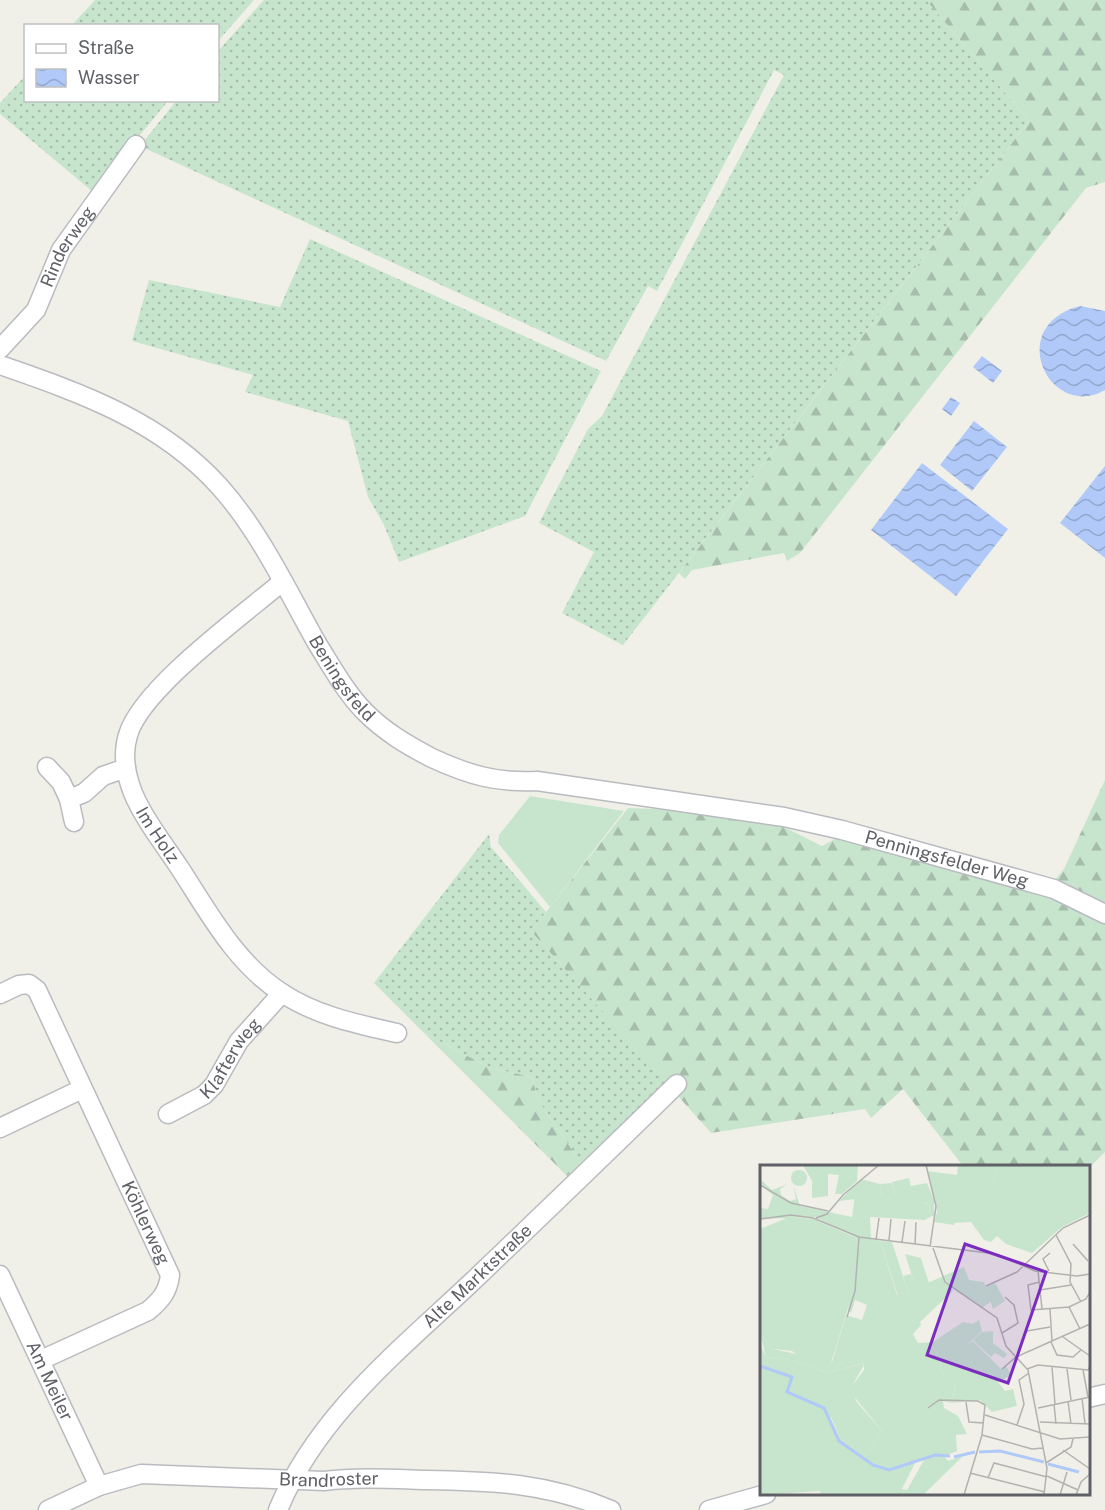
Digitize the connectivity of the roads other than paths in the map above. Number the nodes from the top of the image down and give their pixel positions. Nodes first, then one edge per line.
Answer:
1 (136, 145) dead end
2 (0, 349) edge
3 (0, 365) edge
4 (282, 582) junction
5 (47, 767) dead end
6 (126, 768) junction
7 (69, 800) junction
8 (784, 817) joint
9 (74, 822) dead end
10 (1105, 914) edge
11 (282, 993) junction
12 (0, 994) edge
13 (397, 1033) dead end
14 (677, 1084) dead end
15 (82, 1089) junction
16 (168, 1114) dead end
17 (0, 1128) edge
18 (0, 1275) edge
19 (41, 1360) junction
20 (1105, 1394) edge
21 (1090, 1398) edge
22 (291, 1479) junction
23 (99, 1486) junction
24 (762, 1495) edge
25 (48, 1510) edge
26 (278, 1510) edge
27 (611, 1510) edge
28 (709, 1510) edge

1 - 2 street, Rinderweg
3 - 4 street, Beningsfeld
4 - 6 street, Im Holz
4 - 8 street, Beningsfeld
5 - 7 street
6 - 7 street
6 - 11 street, Im Holz
7 - 9 street
8 - 10 street, Penningsfelder Weg
11 - 13 street, Im Holz
11 - 16 street, Klafterweg
12 - 15 street, Köhlerweg
14 - 22 street, Alte Marktstraße
15 - 17 street
15 - 19 street, Köhlerweg
18 - 19 street, Am Meiler
19 - 23 street, Am Meiler
20 - 21 street
22 - 23 street, Brandroster
22 - 26 street, Alte Marktstraße
22 - 27 street, Brandroster
23 - 25 street, Brandroster
24 - 28 street

